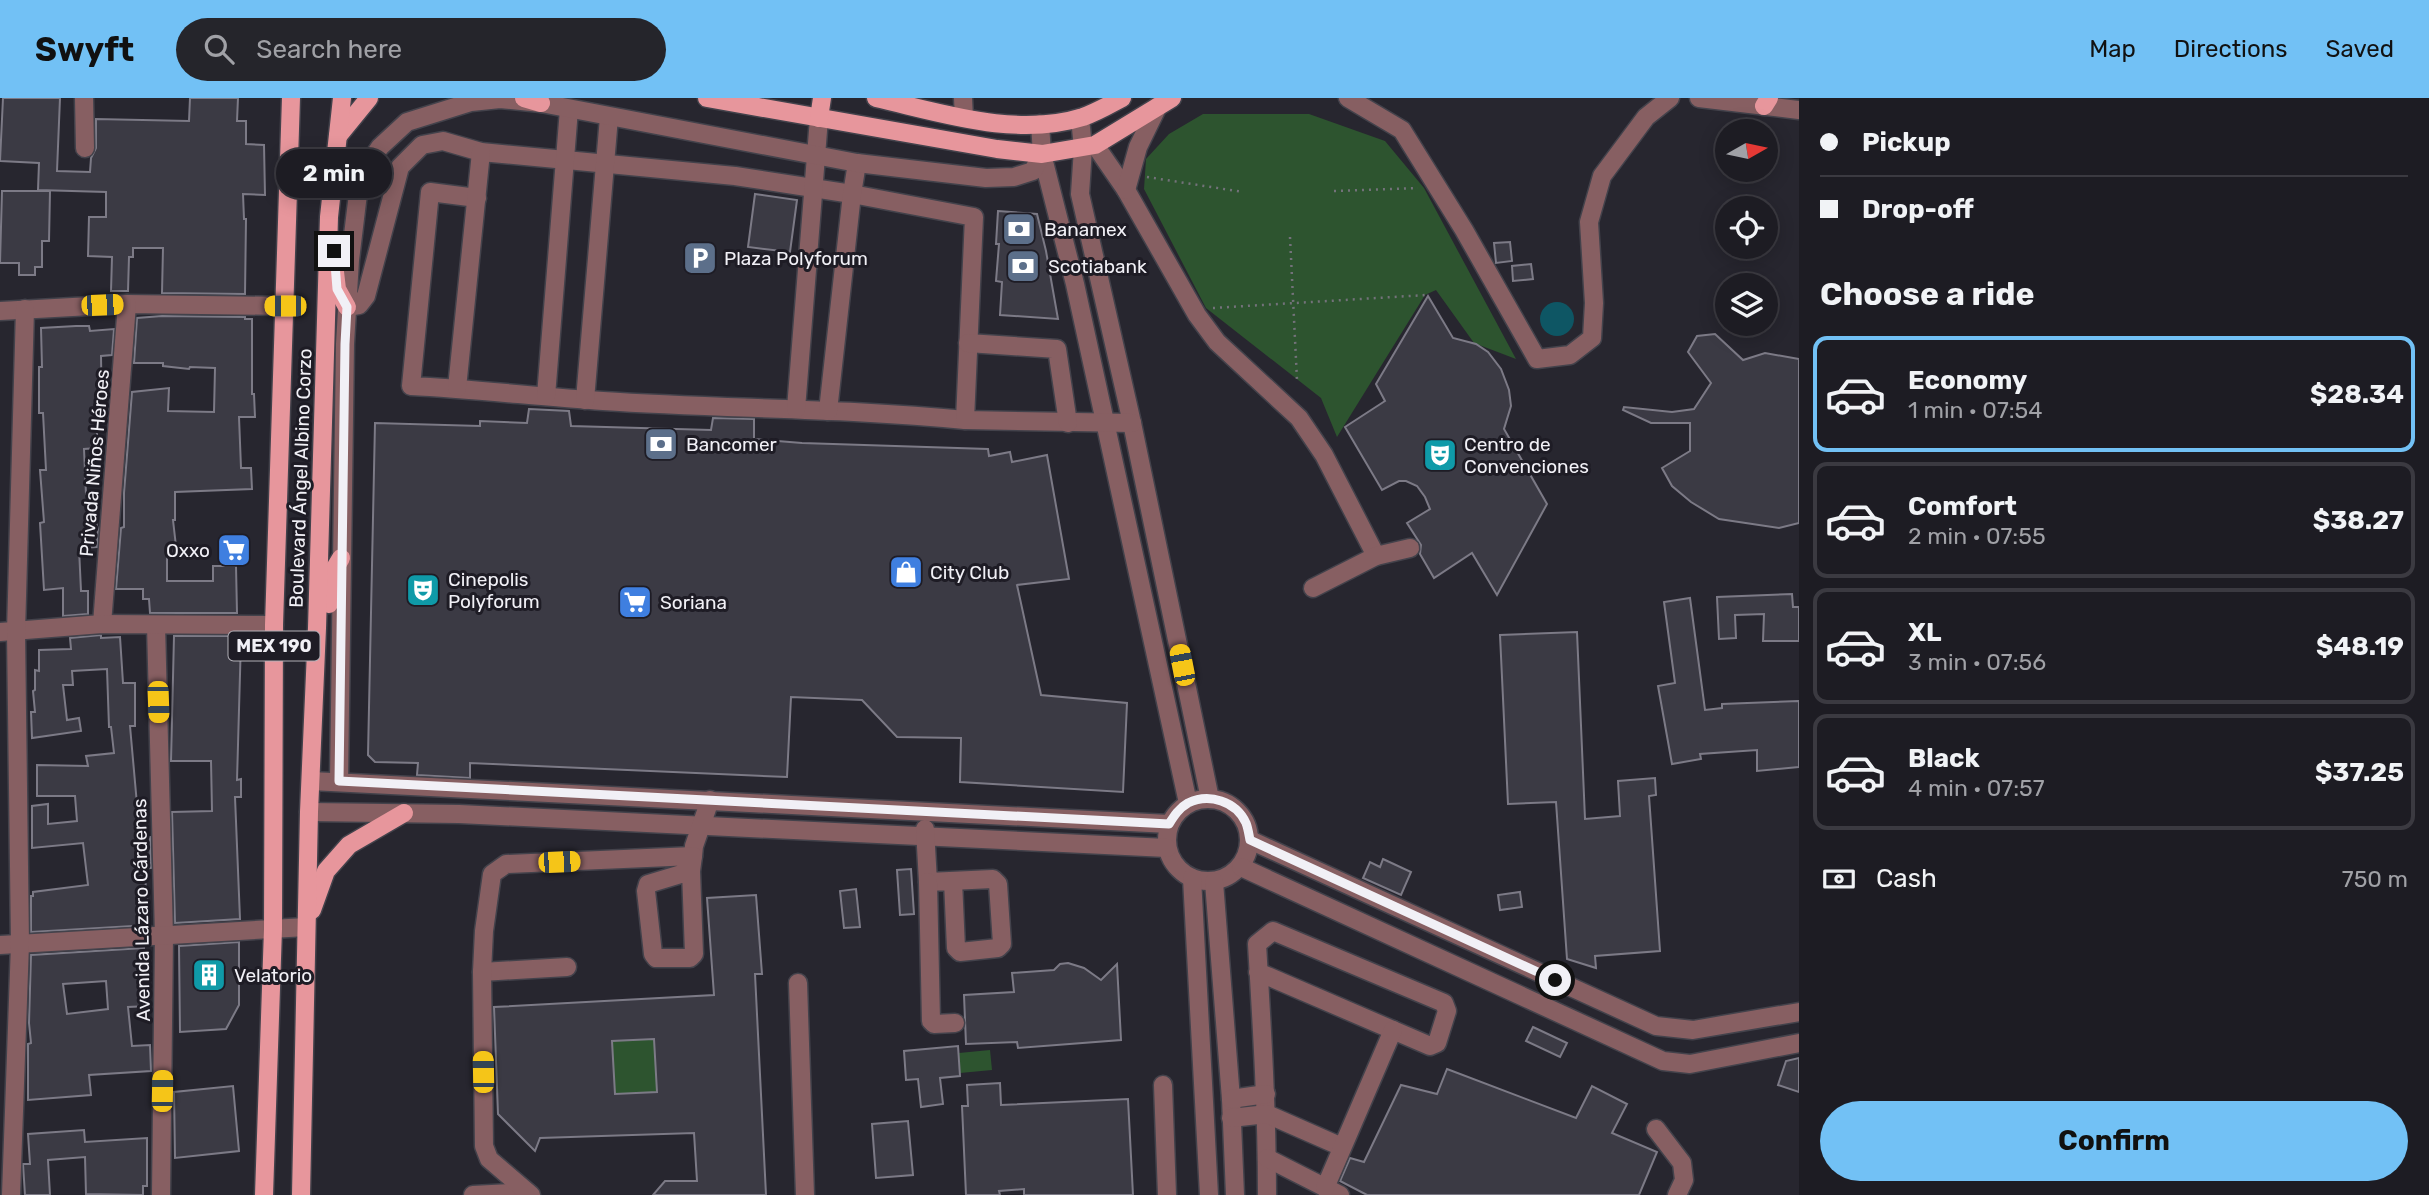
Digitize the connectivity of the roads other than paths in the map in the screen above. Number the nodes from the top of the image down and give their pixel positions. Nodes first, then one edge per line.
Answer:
1 (84, 98) edge
2 (291, 98) edge
3 (342, 98) edge
4 (369, 98) edge
5 (707, 98) edge
6 (822, 98) edge
7 (876, 98) edge
8 (963, 98) edge
9 (1122, 98) edge
10 (1348, 98) edge
11 (1670, 98) edge
12 (1699, 98) edge
13 (532, 100) edge
14 (1165, 102) edge
15 (1767, 102) edge
16 (569, 109) junction
17 (1799, 110) edge
18 (609, 117) junction
19 (819, 118) junction
20 (964, 118) junction
21 (1080, 118) junction
22 (1040, 124) junction
23 (338, 136) junction
24 (1089, 146) junction
25 (85, 148) dead end
26 (481, 152) junction
27 (1042, 154) junction
28 (815, 155) junction
29 (565, 160) junction
30 (858, 163) junction
31 (606, 164) junction
32 (1128, 182) junction
33 (813, 188) junction
34 (852, 194) junction
35 (477, 198) junction
36 (328, 236) junction
37 (127, 304) junction
38 (285, 306) junction
39 (347, 307) junction
40 (25, 309) junction
41 (0, 312) edge
42 (968, 343) junction
43 (457, 388) junction
44 (546, 396) junction
45 (585, 400) junction
46 (796, 410) junction
47 (828, 411) junction
48 (965, 420) junction
49 (1068, 423) junction
50 (1132, 423) junction
51 (1106, 424) junction
52 (1410, 548) dead end
53 (1376, 556) junction
54 (341, 558) junction
55 (1313, 588) dead end
56 (102, 624) junction
57 (156, 625) junction
58 (274, 625) junction
59 (317, 628) junction
60 (8, 632) edge
61 (311, 781) junction
62 (339, 781) junction
63 (1210, 799) junction
64 (710, 800) junction
65 (1188, 803) junction
66 (924, 811) junction
67 (309, 813) junction
68 (404, 813) junction
69 (1169, 824) junction
70 (701, 826) junction
71 (926, 837) junction
72 (1250, 840) junction
73 (1167, 848) junction
74 (692, 863) junction
75 (1241, 867) junction
76 (1192, 878) junction
77 (953, 881) junction
78 (1214, 881) junction
79 (928, 883) junction
80 (306, 927) junction
81 (273, 929) junction
82 (164, 936) junction
83 (20, 944) junction
84 (0, 945) edge
85 (567, 967) dead end
86 (482, 972) junction
87 (1258, 972) junction
88 (798, 984) dead end
89 (1799, 1012) edge
90 (955, 1023) dead end
91 (1392, 1030) junction
92 (1799, 1043) edge
93 (1163, 1085) dead end
94 (1266, 1094) junction
95 (1230, 1098) junction
96 (1267, 1114) junction
97 (1231, 1118) junction
98 (1656, 1129) dead end
99 (1342, 1147) junction
100 (1267, 1158) junction
101 (1333, 1191) edge
102 (529, 1193) edge
103 (11, 1195) edge
104 (161, 1195) edge
105 (264, 1195) edge
106 (301, 1195) edge
107 (473, 1195) edge
108 (805, 1195) edge
109 (1167, 1195) edge
110 (1209, 1195) edge
111 (1234, 1195) edge
112 (1267, 1195) edge
113 (1677, 1195) edge

1 - 25 street
2 - 38 main road, Boulevard Ángel Albino Corzo / MEX 190
3 - 23 main road, Boulevard Ángel Albino Corzo / MEX 190
4 - 23 main road
5 - 19 main road
6 - 19 main road
7 - 20 main road
8 - 20 street
9 - 21 main road
10 - 11 street
12 - 15 street
13 - 16 street
13 - 39 street
14 - 24 main road
14 - 32 street
15 - 17 street
16 - 18 street
16 - 29 street
18 - 28 street
18 - 31 street
19 - 27 main road
19 - 28 street
20 - 22 main road
21 - 22 main road
21 - 24 street
22 - 27 street
23 - 36 main road, Boulevard Ángel Albino Corzo / MEX 190
24 - 27 main road
24 - 32 street
24 - 50 street
26 - 29 street
26 - 35 street
26 - 39 street
27 - 30 street
27 - 51 street
28 - 30 street
28 - 33 street
29 - 31 street
29 - 44 street
30 - 34 street
31 - 33 street
31 - 45 street
32 - 53 street
33 - 34 street
33 - 46 street
34 - 42 street
34 - 47 street
35 - 43 street
35 - 43 street
36 - 39 main road
36 - 59 main road, Boulevard Ángel Albino Corzo / MEX 190
37 - 38 street
37 - 40 street
37 - 56 street, Privada Niños Héroes
38 - 58 main road, Boulevard Ángel Albino Corzo / MEX 190
39 - 54 street
40 - 41 street
40 - 60 street
42 - 48 street
42 - 49 street
43 - 44 street
44 - 45 street
45 - 46 street
46 - 47 street
47 - 48 street
48 - 49 street
49 - 51 street
50 - 51 street
50 - 63 street
51 - 65 street
52 - 53 street
53 - 55 street
54 - 59 main road
54 - 62 street
56 - 57 street
56 - 60 street
57 - 58 street
57 - 82 street, Avenida Lázaro Cárdenas
58 - 81 main road, Boulevard Ángel Albino Corzo / MEX 190
59 - 61 main road, Boulevard Ángel Albino Corzo / MEX 190
60 - 83 street
61 - 62 street
61 - 67 main road, Boulevard Ángel Albino Corzo / MEX 190
62 - 64 street
63 - 65 street
63 - 72 street
64 - 66 street
64 - 70 street
65 - 69 street
66 - 69 street
66 - 71 street
67 - 68 street
67 - 80 main road, Boulevard Ángel Albino Corzo / MEX 190
68 - 70 street
68 - 80 main road
69 - 73 street
70 - 71 street
70 - 74 street
71 - 73 street
71 - 79 street
72 - 75 street
72 - 89 street
73 - 76 street
74 - 74 street
74 - 86 street
75 - 78 street
75 - 92 street
76 - 78 street
76 - 110 street
77 - 77 street
77 - 79 street
78 - 95 street
79 - 90 street
80 - 81 street
80 - 106 main road, Boulevard Ángel Albino Corzo / MEX 190
81 - 82 street
81 - 105 main road, Boulevard Ángel Albino Corzo / MEX 190
82 - 83 street
82 - 104 street, Avenida Lázaro Cárdenas
83 - 84 street
83 - 103 street
85 - 86 street
86 - 102 street
87 - 91 street
87 - 91 street
87 - 94 street
88 - 108 street
91 - 99 street
93 - 109 street
94 - 95 street
94 - 96 street
95 - 97 street
96 - 97 street
96 - 99 street
96 - 100 street
97 - 111 street
98 - 113 street
99 - 101 street
100 - 101 street
100 - 112 street
102 - 107 street

